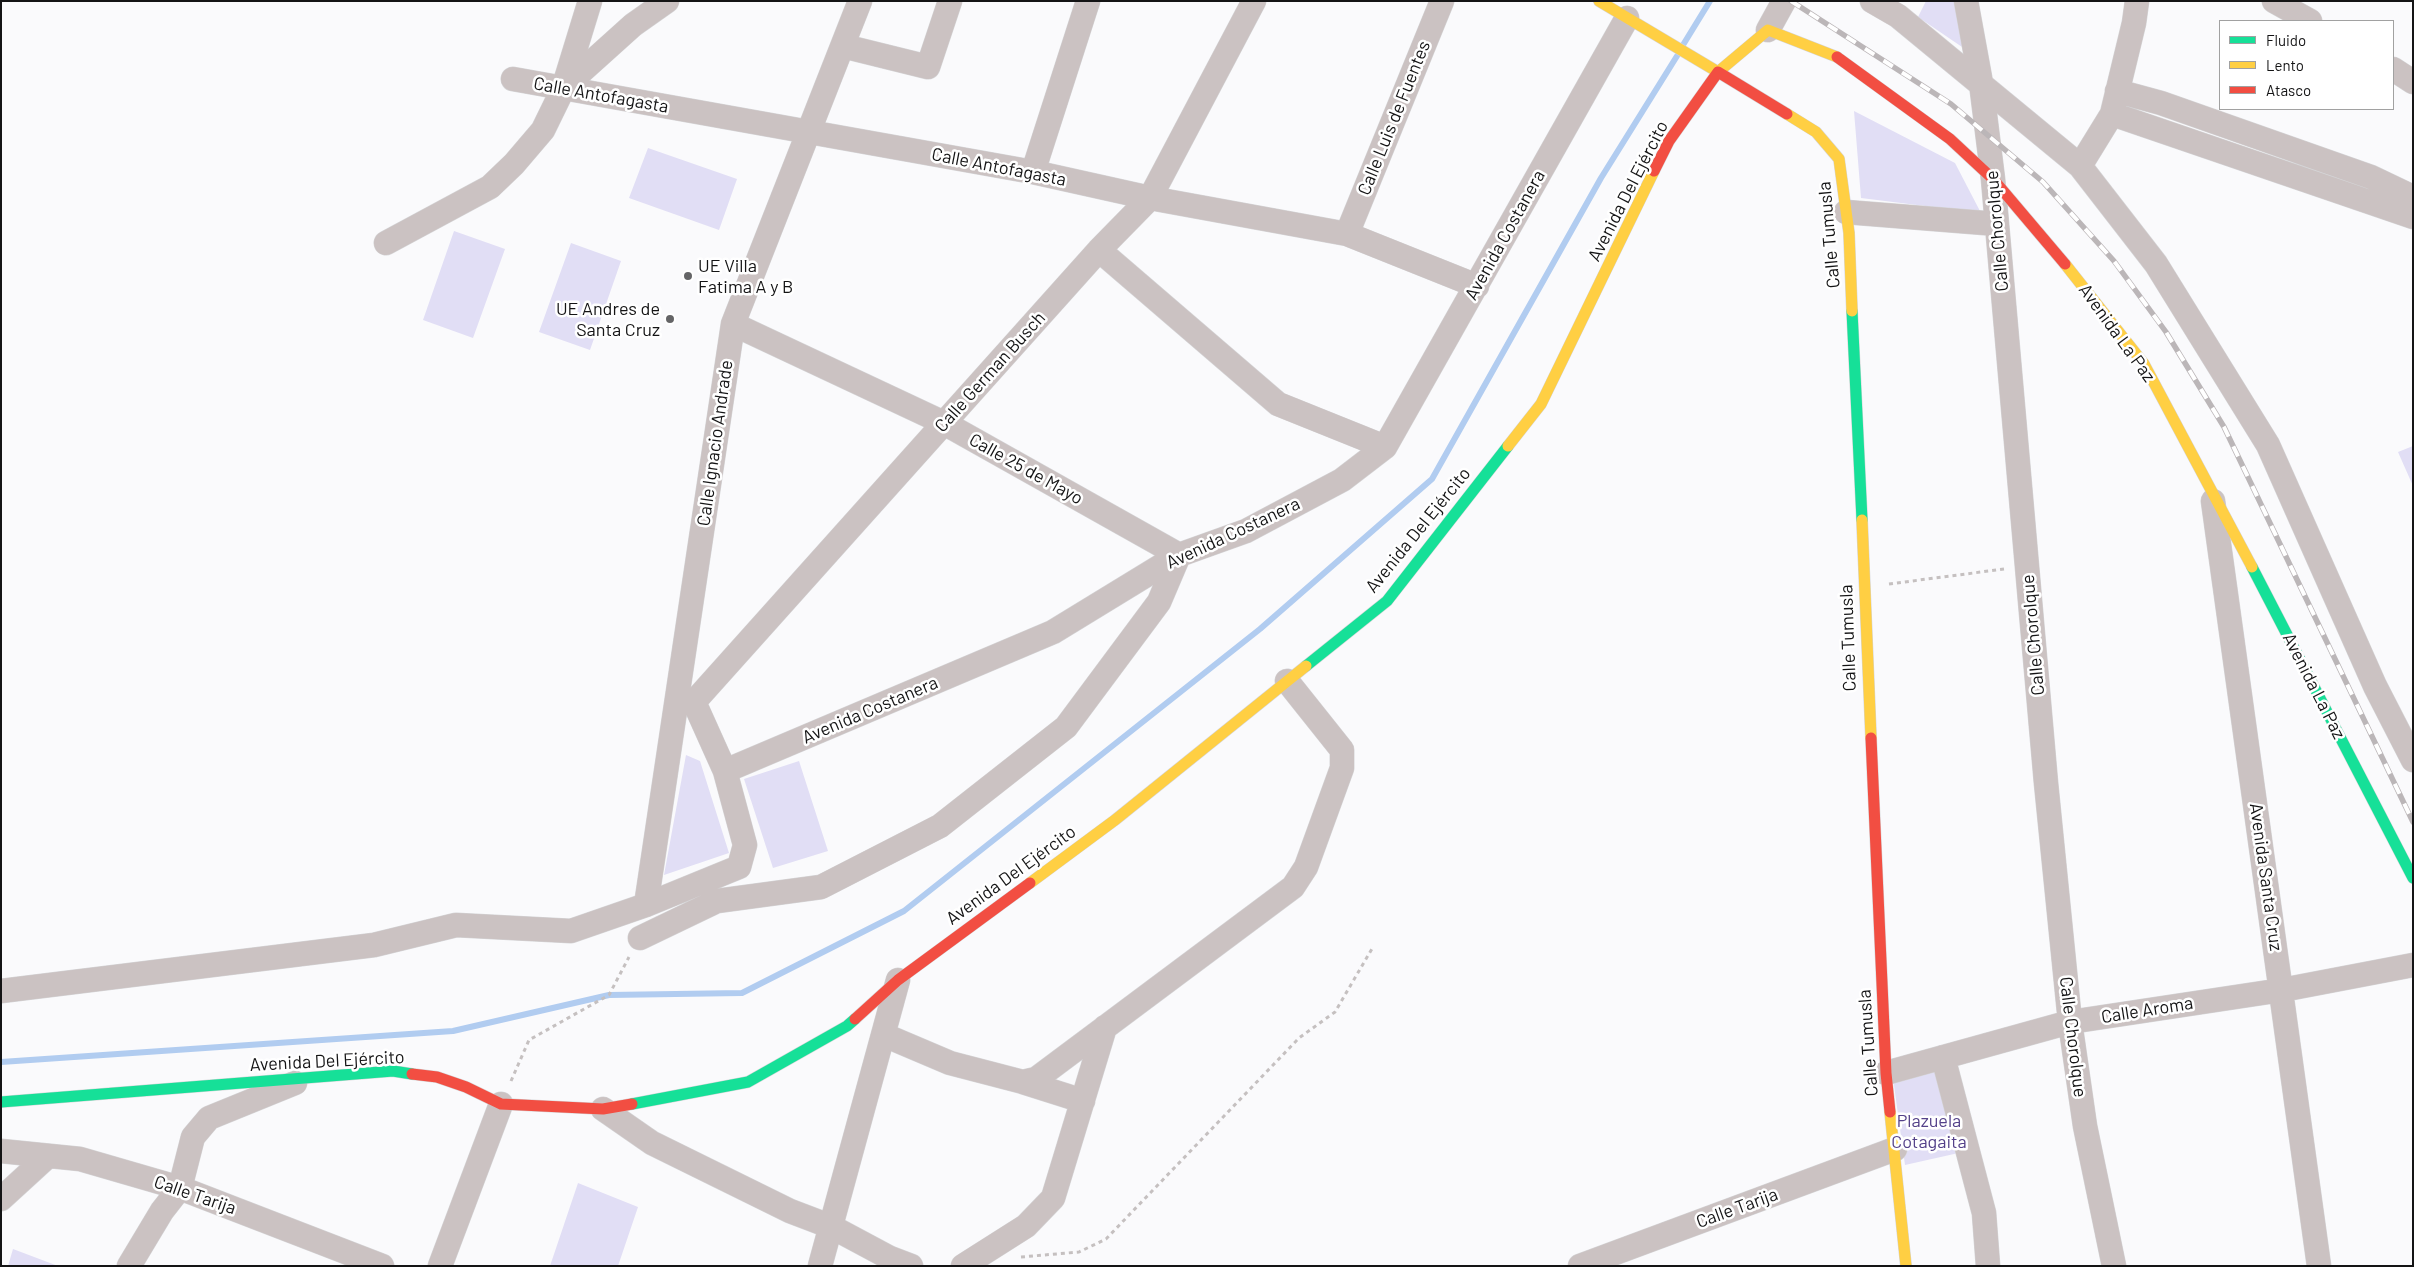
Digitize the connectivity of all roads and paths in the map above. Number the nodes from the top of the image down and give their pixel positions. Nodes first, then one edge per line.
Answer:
1 (590, 1) edge
2 (667, 1) edge
3 (860, 1) edge
4 (950, 1) edge
5 (1088, 1) edge
6 (1254, 1) edge
7 (1442, 1) edge
8 (1599, 1) edge
9 (1784, 1) edge
10 (1872, 1) edge
11 (1966, 1) edge
12 (2137, 1) edge
13 (2274, 1) edge
14 (1902, 9) edge
15 (1627, 18) junction
16 (2308, 20) edge
17 (1768, 30) junction
18 (843, 46) junction
19 (2394, 70) edge
20 (1718, 72) junction
21 (513, 79) dead end
22 (1981, 82) junction
23 (2413, 82) edge
24 (563, 89) junction
25 (2114, 102) junction
26 (808, 131) junction
27 (2080, 166) junction
28 (1033, 172) junction
29 (1993, 179) junction
30 (2413, 197) edge
31 (1150, 198) junction
32 (1846, 212) junction
33 (2413, 217) edge
34 (1997, 224) junction
35 (1346, 234) junction
36 (386, 243) dead end
37 (1099, 250) junction
38 (1477, 286) junction
39 (734, 324) junction
40 (944, 423) junction
41 (1385, 447) junction
42 (2212, 489) junction
43 (1179, 555) junction
44 (2027, 566) junction
45 (1864, 588) junction
46 (1287, 681) junction
47 (686, 700) junction
48 (2413, 760) edge
49 (725, 771) junction
50 (2413, 878) edge
51 (646, 906) junction
52 (640, 938) joint
53 (1373, 947) dead end
54 (2413, 965) edge
55 (898, 980) junction
56 (2282, 990) junction
57 (1, 991) edge
58 (2070, 1022) junction
59 (1105, 1028) junction
60 (884, 1035) junction
61 (1943, 1057) junction
62 (1886, 1073) junction
63 (311, 1077) junction
64 (1023, 1082) junction
65 (1083, 1101) junction
66 (1, 1102) edge
67 (501, 1104) junction
68 (603, 1109) junction
69 (1895, 1150) junction
70 (1, 1151) edge
71 (48, 1156) junction
72 (180, 1188) junction
73 (1, 1199) edge
74 (832, 1227) junction
75 (1020, 1257) dead end
76 (344, 1259) edge
77 (129, 1266) edge
78 (382, 1266) edge
79 (440, 1266) edge
80 (820, 1266) edge
81 (911, 1266) edge
82 (964, 1266) edge
83 (1580, 1266) edge
84 (1906, 1266) edge
85 (1988, 1266) edge
86 (2114, 1266) edge
87 (2319, 1266) edge

1 - 24 street
2 - 24 street
3 - 18 street, Calle Ignacio Andrade
4 - 18 street
5 - 28 street
6 - 31 street, Calle German Busch
7 - 35 street, Calle Luis de Fuentes
8 - 15 street
9 - 17 street
10 - 14 street
11 - 22 street, Calle Chorolque
12 - 25 street
13 - 16 street
14 - 22 street
15 - 20 street
15 - 38 street, Avenida Costanera
17 - 20 street
17 - 29 street, Avenida La Paz
18 - 26 street, Calle Ignacio Andrade
19 - 23 street
20 - 32 street, Calle Tumusla
20 - 46 street, Avenida Del Ejército
21 - 24 street, Calle Antofagasta
22 - 27 street
22 - 29 street, Calle Chorolque
24 - 26 street, Calle Antofagasta
24 - 36 street
25 - 27 street
25 - 30 street
25 - 33 street
26 - 28 street, Calle Antofagasta
26 - 39 street, Calle Ignacio Andrade
27 - 48 street
28 - 31 street, Calle Antofagasta
29 - 34 street, Calle Chorolque
29 - 42 street, Avenida La Paz
31 - 35 street, Calle Antofagasta
31 - 37 street, Calle German Busch
32 - 34 street
32 - 45 street, Calle Tumusla
34 - 44 street, Calle Chorolque
35 - 38 street, Calle Antofagasta
37 - 40 street, Calle German Busch
37 - 41 street
38 - 41 street, Avenida Costanera
39 - 40 street, Calle 25 de Mayo
39 - 47 street, Calle Ignacio Andrade
40 - 43 street, Calle 25 de Mayo
40 - 47 street, Calle German Busch
41 - 43 street, Avenida Costanera
42 - 50 street, Avenida La Paz
42 - 56 street, Avenida Santa Cruz
43 - 49 street, Avenida Costanera
43 - 52 street
44 - 45 path
44 - 58 street, Calle Chorolque
45 - 62 street, Calle Tumusla
46 - 55 street, Avenida Del Ejército
46 - 59 street
47 - 49 street
47 - 51 street, Calle Ignacio Andrade
49 - 51 street
51 - 57 street
52 - 67 path
53 - 75 path
54 - 56 street, Calle Aroma
55 - 60 street
55 - 68 street, Avenida Del Ejército
56 - 58 street, Calle Aroma
56 - 87 street, Avenida Santa Cruz
58 - 61 street, Calle Aroma
58 - 86 street, Calle Chorolque
59 - 64 street
59 - 65 street
60 - 64 street
60 - 74 street
61 - 62 street, Calle Aroma
61 - 85 street
62 - 69 street, Calle Tumusla
63 - 66 street, Avenida Del Ejército
63 - 67 street, Avenida Del Ejército
63 - 72 street
64 - 65 street
65 - 82 street
67 - 68 street, Avenida Del Ejército
67 - 79 street
68 - 74 street
69 - 83 street, Calle Tarija
69 - 84 street, Calle Tumusla
70 - 71 street, Calle Tarija
71 - 72 street, Calle Tarija
71 - 73 street
72 - 76 street, Calle Tarija
72 - 77 street
74 - 80 street
74 - 81 street
76 - 78 street, Calle Tarija

